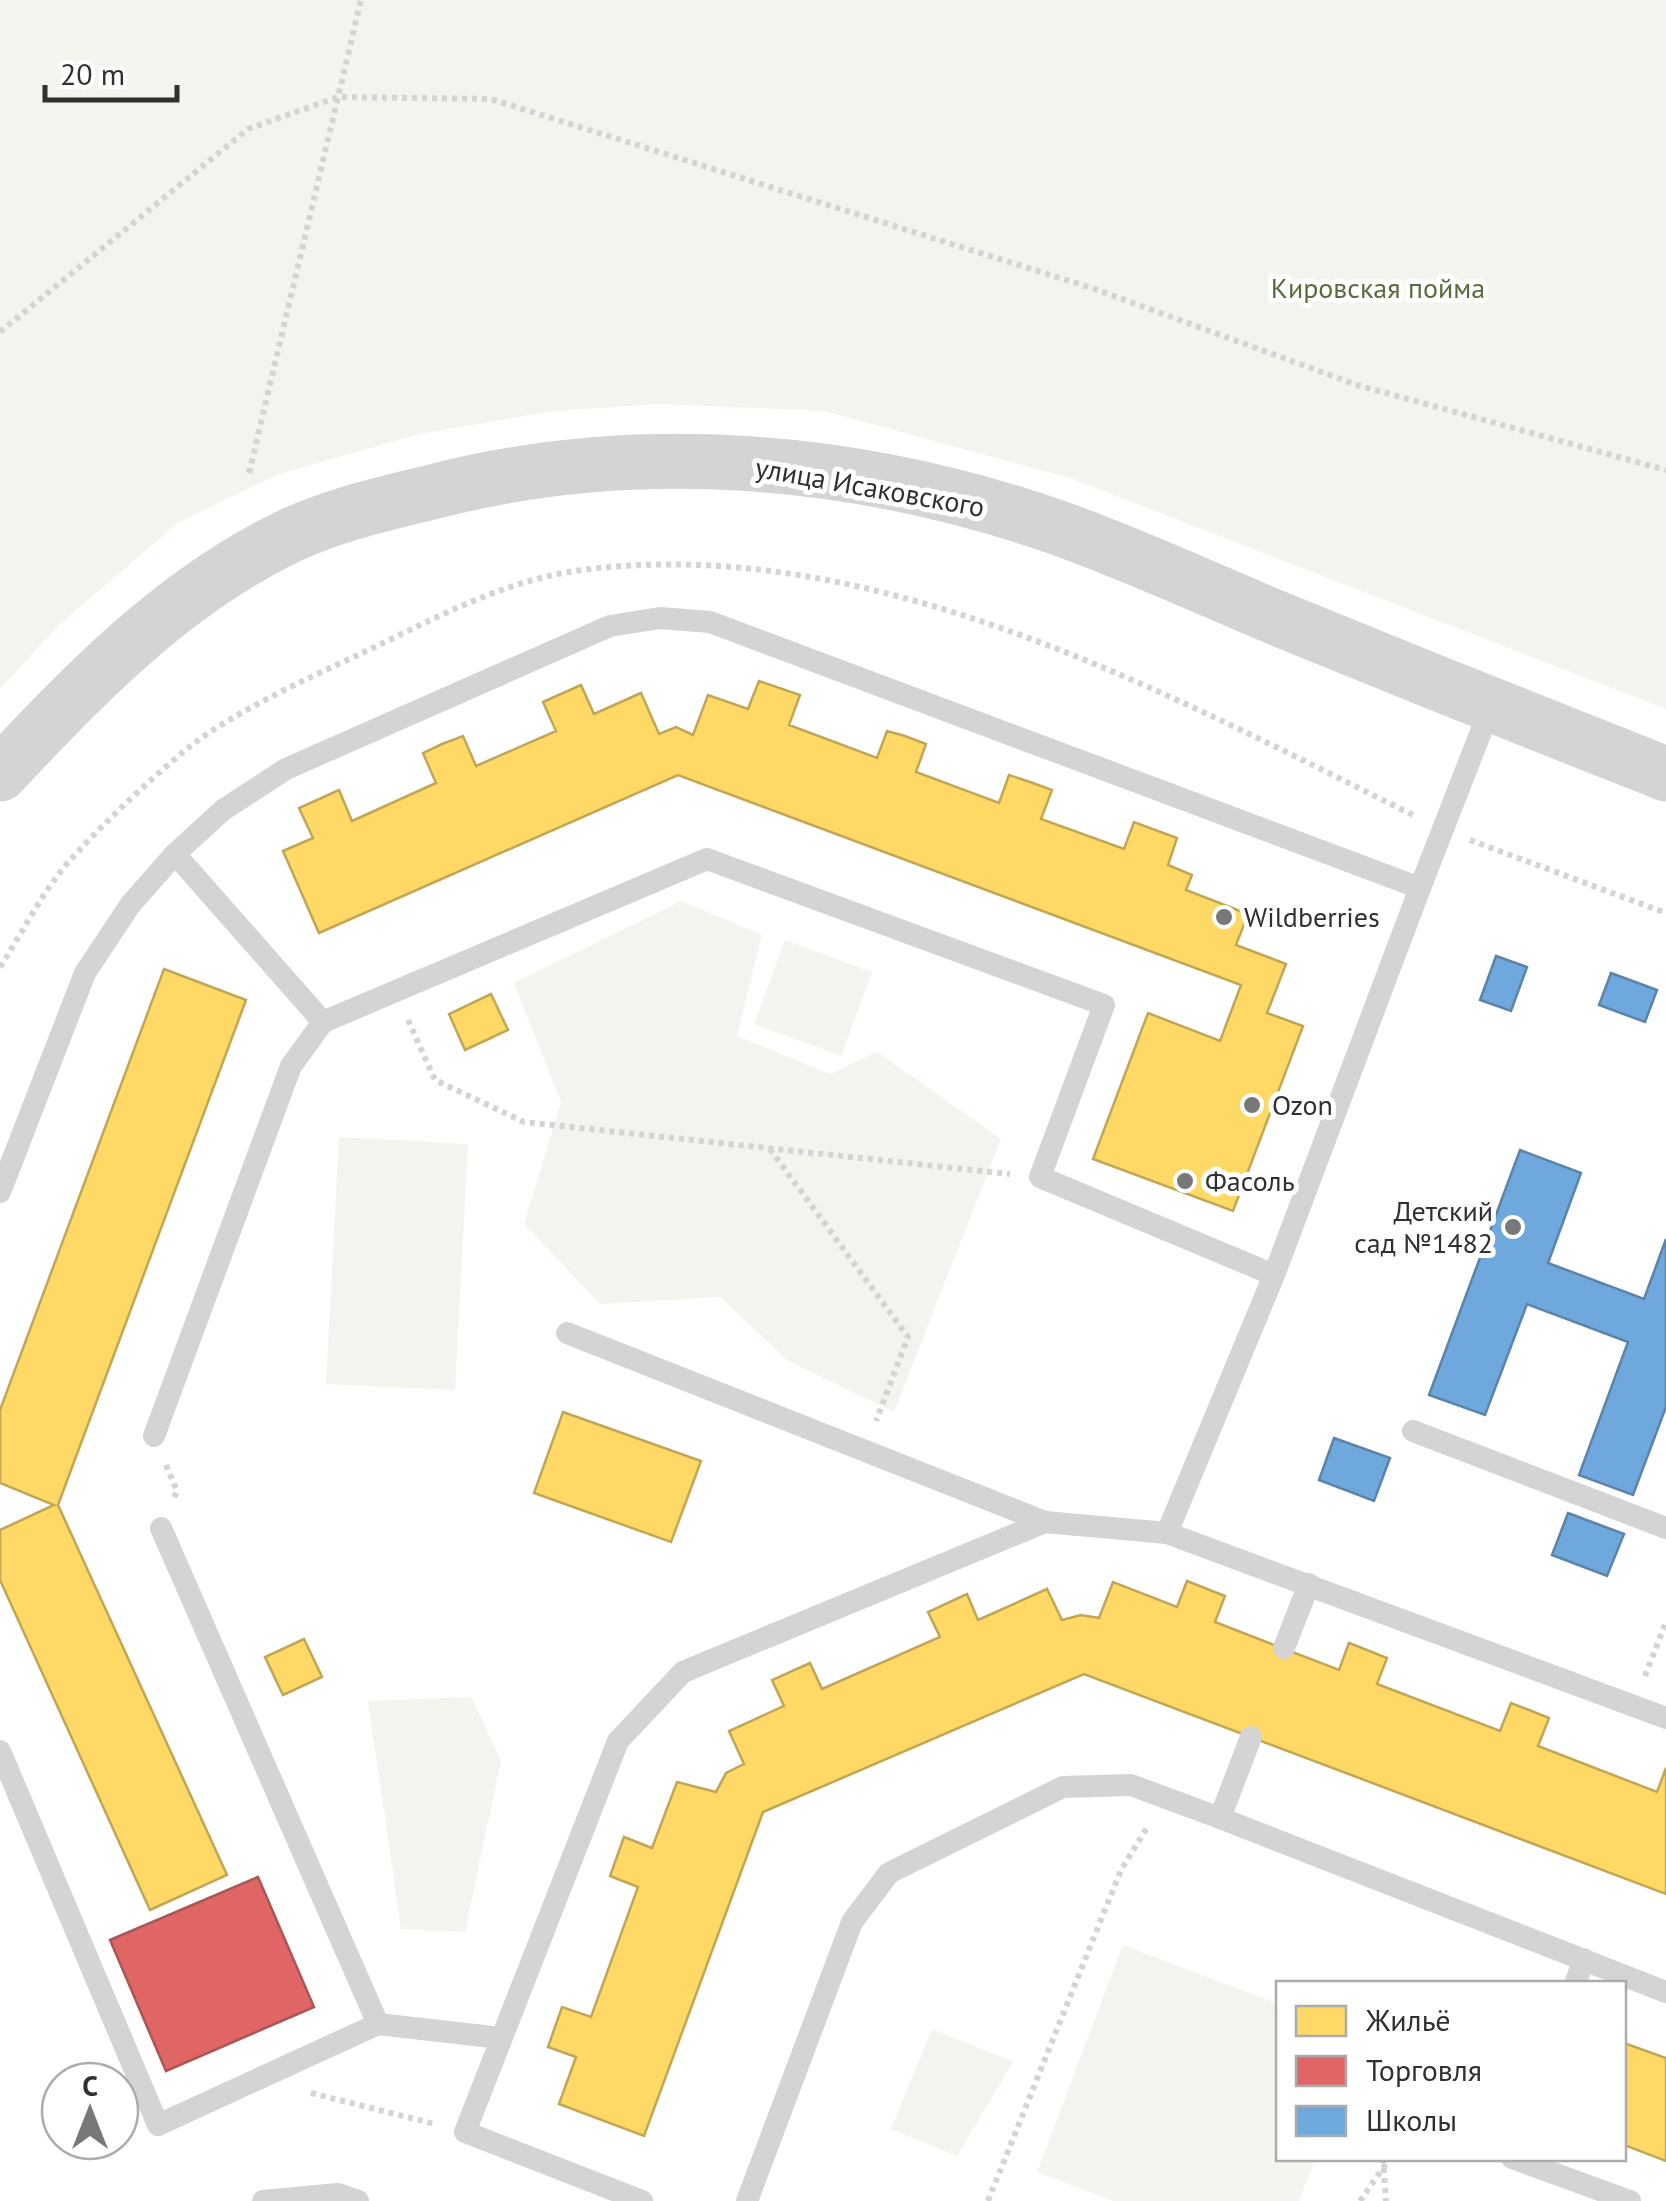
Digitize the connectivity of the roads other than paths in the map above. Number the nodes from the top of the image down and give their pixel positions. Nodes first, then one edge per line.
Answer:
1 (1491, 706) junction
2 (0, 774) edge
3 (1666, 774) edge
4 (174, 854) junction
5 (1420, 888) junction
6 (323, 1022) junction
7 (0, 1192) edge
8 (1274, 1275) junction
9 (566, 1333) dead end
10 (1414, 1430) dead end
11 (154, 1436) dead end
12 (1045, 1522) junction
13 (160, 1528) dead end
14 (1666, 1528) edge
15 (1167, 1533) junction
16 (1309, 1584) junction
17 (1284, 1648) dead end
18 (1666, 1718) edge
19 (1251, 1737) dead end
20 (0, 1750) edge
21 (1220, 1818) junction
22 (1584, 1959) junction
23 (1577, 1981) edge
24 (1666, 1992) edge
25 (378, 2024) junction
26 (501, 2038) junction
27 (1520, 2161) edge
28 (263, 2201) edge
29 (358, 2201) edge
30 (642, 2201) edge
31 (747, 2201) edge
32 (1630, 2201) edge

1 - 2 street, улица Исаковского
1 - 3 street, улица Исаковского
1 - 5 lane
4 - 5 lane
4 - 6 lane
4 - 7 lane
5 - 8 lane
6 - 8 lane
6 - 11 lane
8 - 15 lane
9 - 12 lane
10 - 14 lane
12 - 15 lane
12 - 26 lane
13 - 25 lane
15 - 16 lane
16 - 17 lane
16 - 18 lane
19 - 21 lane
20 - 25 lane
21 - 22 lane
21 - 31 lane
22 - 23 lane
22 - 24 lane
25 - 26 lane
26 - 30 lane
27 - 32 lane
28 - 29 lane

